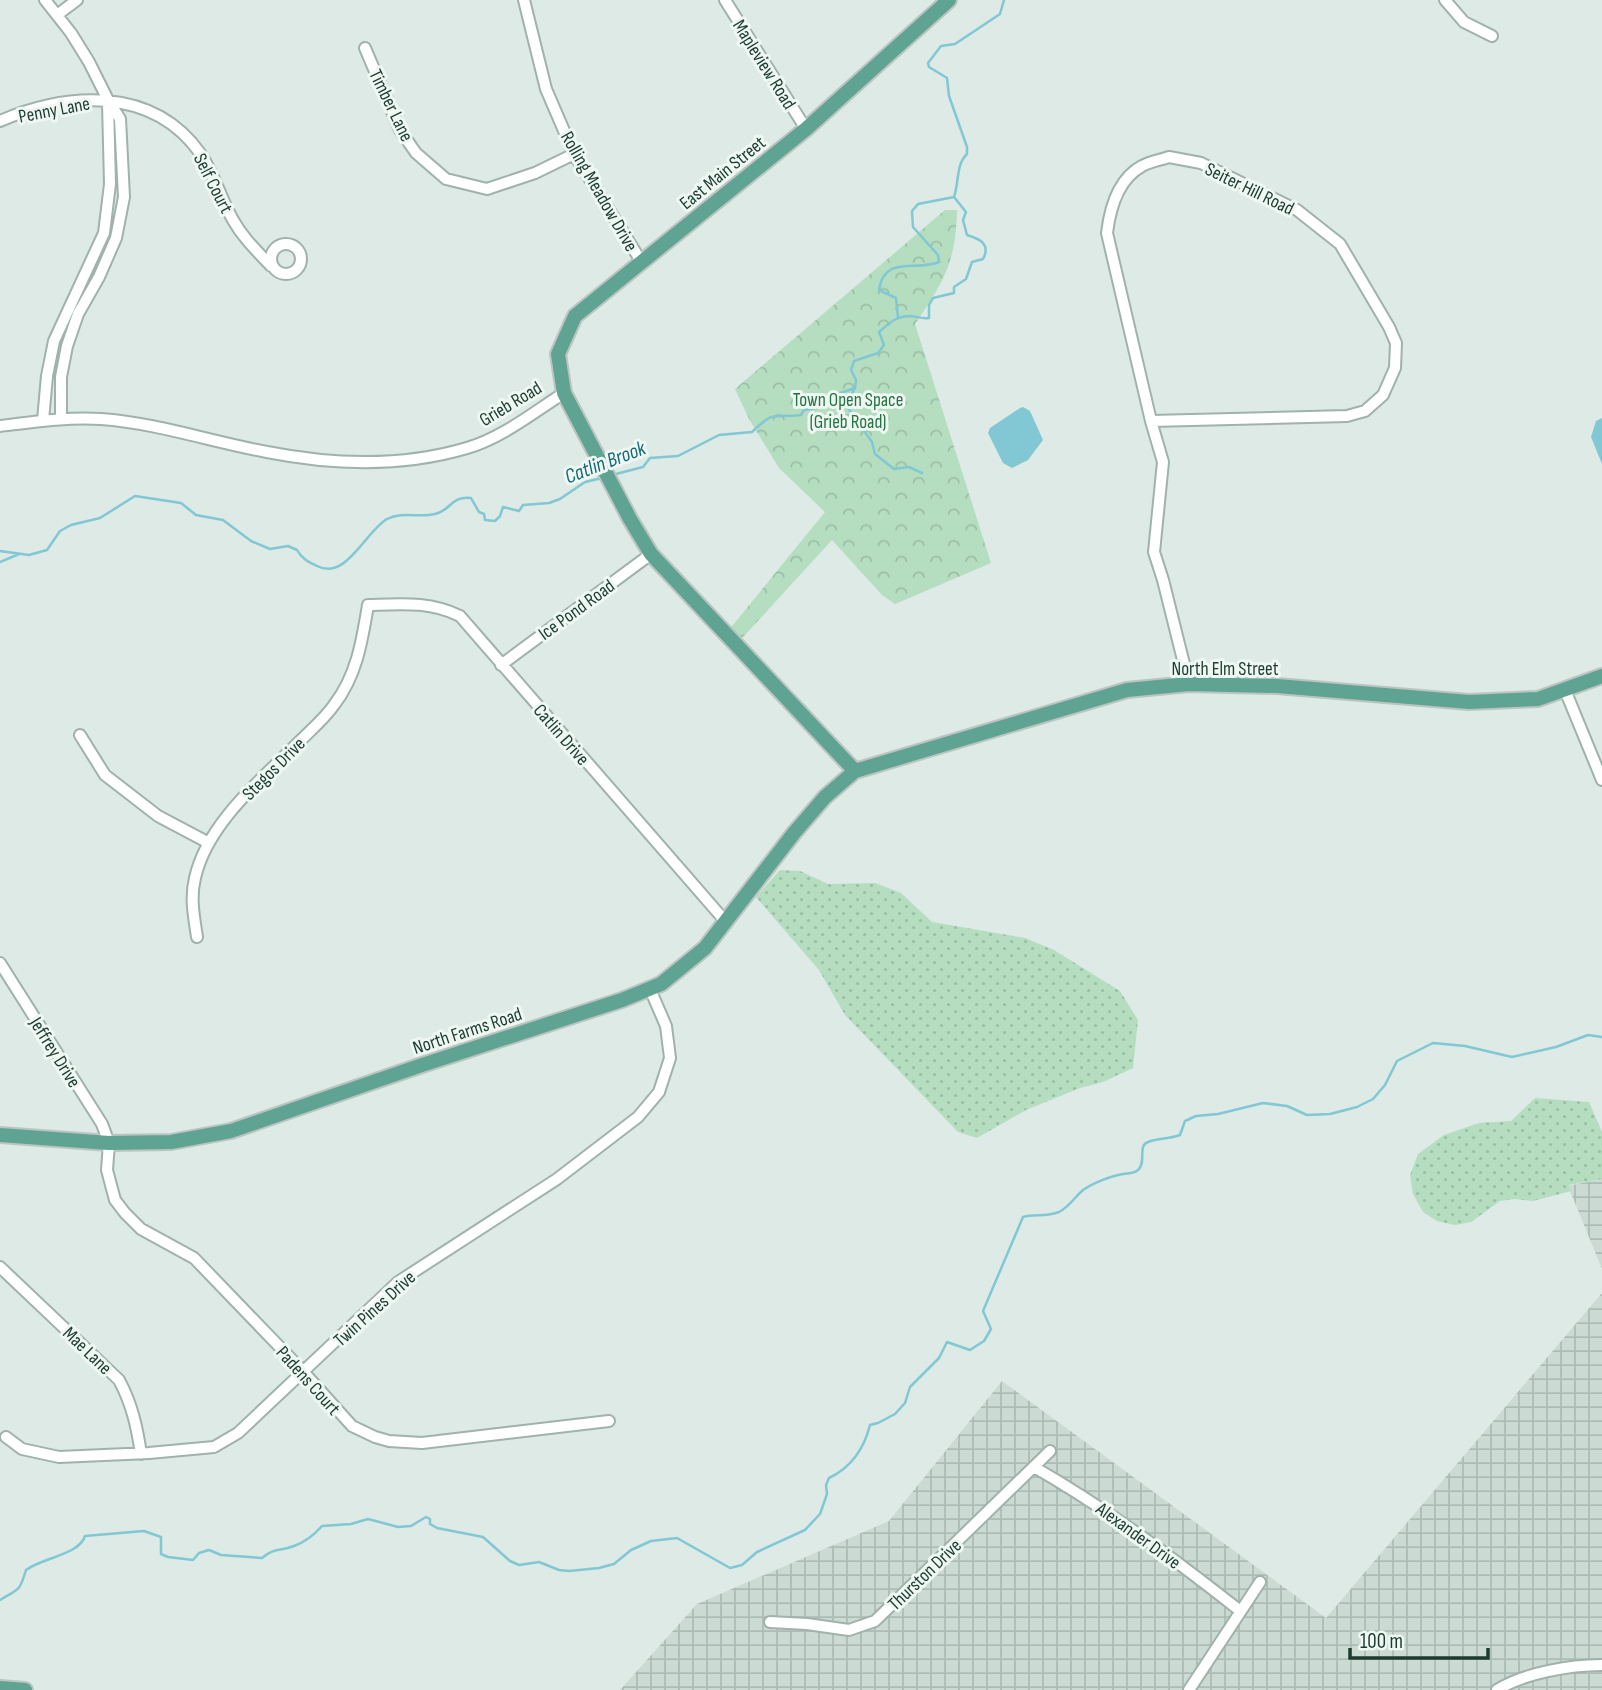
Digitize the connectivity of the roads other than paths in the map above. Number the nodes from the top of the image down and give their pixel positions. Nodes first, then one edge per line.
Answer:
1 (45, 0) edge
2 (76, 0) edge
3 (524, 0) edge
4 (725, 0) edge
5 (949, 0) edge
6 (1445, 0) edge
7 (57, 15) junction
8 (1492, 36) dead end
9 (365, 48) dead end
10 (108, 100) junction
11 (0, 121) edge
12 (806, 129) junction
13 (574, 154) junction
14 (640, 261) junction
15 (271, 266) dead end
16 (564, 393) junction
17 (61, 419) junction
18 (43, 420) junction
19 (1151, 421) junction
20 (0, 426) edge
21 (651, 554) junction
22 (368, 605) joint
23 (501, 665) junction
24 (1602, 676) edge
25 (1189, 684) junction
26 (1565, 690) junction
27 (80, 735) dead end
28 (855, 771) junction
29 (1602, 780) edge
30 (209, 843) junction
31 (726, 922) junction
32 (197, 937) dead end
33 (0, 962) edge
34 (650, 989) junction
35 (0, 1135) edge
36 (108, 1143) junction
37 (0, 1267) edge
38 (303, 1372) junction
39 (610, 1421) dead end
40 (6, 1437) dead end
41 (1050, 1451) dead end
42 (141, 1454) junction
43 (1034, 1467) junction
44 (1260, 1581) dead end
45 (1240, 1610) junction
46 (770, 1622) dead end
47 (1602, 1665) edge
48 (0, 1688) edge
49 (25, 1690) edge
50 (1189, 1690) edge
51 (1497, 1690) edge

1 - 7 street
2 - 7 street
3 - 13 street, Rolling Meadow Drive
4 - 12 street, Mapleview Road
5 - 12 main road, East Main Street
6 - 8 street
7 - 10 street
9 - 13 street, Timber Lane
10 - 11 street, Penny Lane
10 - 15 street, Self Court
10 - 17 street
10 - 18 street
12 - 14 main road, East Main Street
13 - 14 street, Rolling Meadow Drive
14 - 16 main road, East Main Street
16 - 17 street, Grieb Road
16 - 21 main road, Grieb Road
17 - 18 street, Grieb Road
18 - 20 street, Grieb Road
19 - 19 street, Seiter Hill Road
19 - 25 street, Seiter Hill Road
21 - 23 street, Ice Pond Road
21 - 28 main road, Grieb Road
22 - 23 street, Catlin Drive
22 - 30 street, Stegos Drive
23 - 31 street, Catlin Drive
24 - 26 main road, North Elm Street
25 - 26 main road, North Elm Street
25 - 28 main road, North Elm Street
26 - 29 street
27 - 30 street
28 - 31 main road, North Farms Road
30 - 32 street, Stegos Drive
31 - 34 main road, North Farms Road
33 - 36 street, Jeffrey Drive
34 - 36 main road, North Farms Road
34 - 38 street, Twin Pines Drive
35 - 36 main road, North Farms Road
36 - 38 street, Padens Court
37 - 42 street, Mae Lane
38 - 39 street, Padens Court
38 - 42 street, Twin Pines Drive
40 - 42 street, Twin Pines Drive
41 - 43 street, Thurston Drive
43 - 45 street, Alexander Drive
43 - 46 street, Thurston Drive
44 - 45 street
45 - 50 street
47 - 51 street
48 - 49 main road

